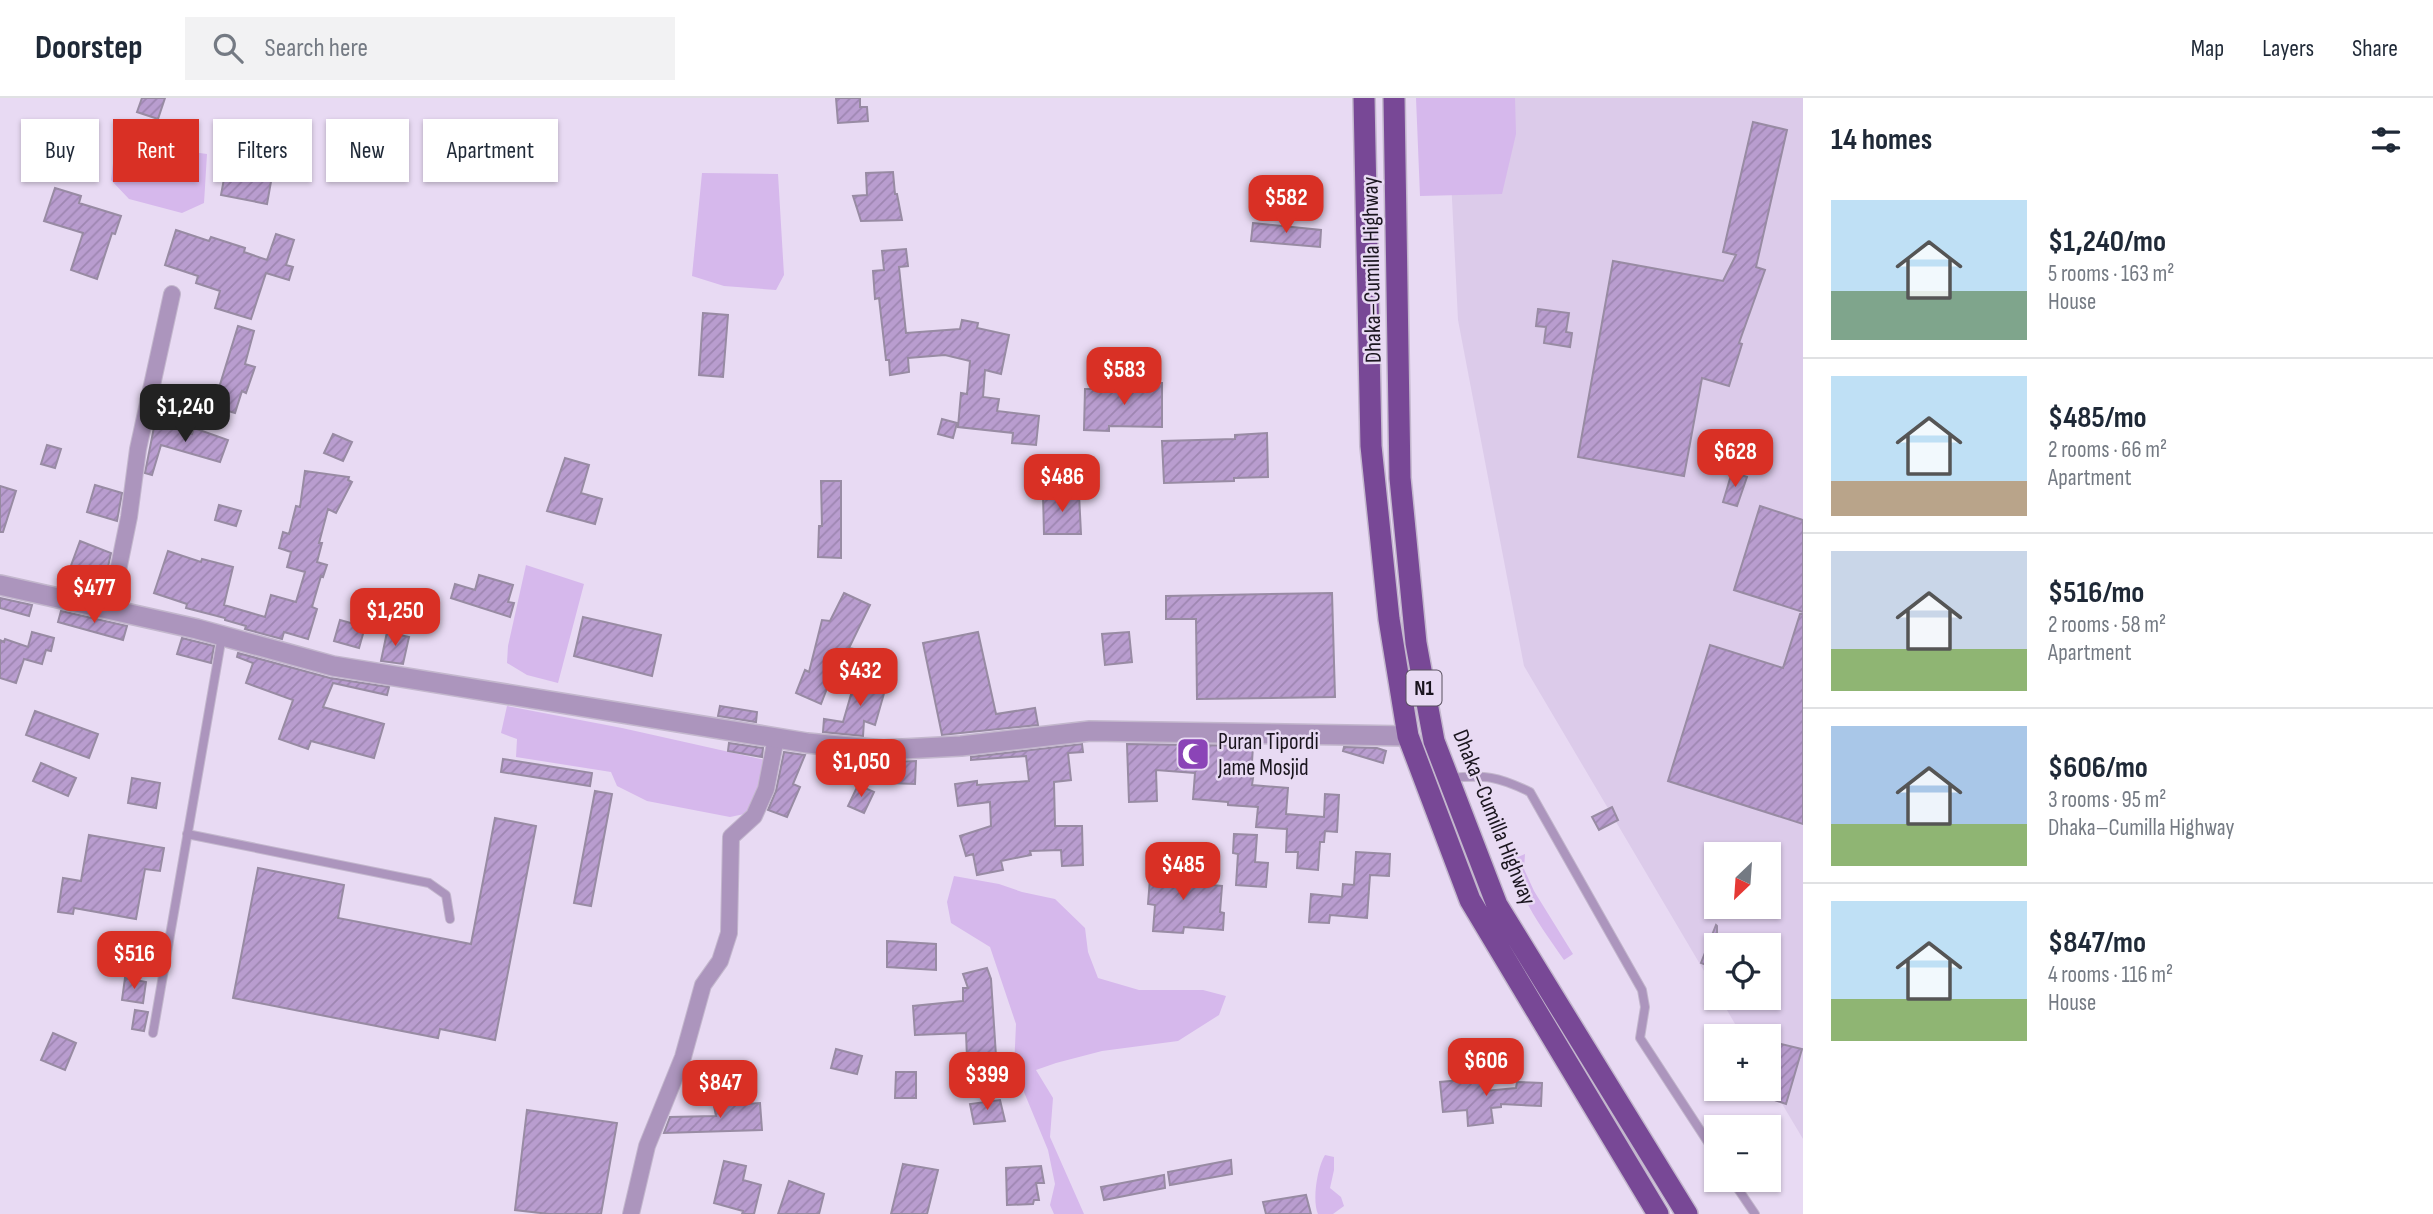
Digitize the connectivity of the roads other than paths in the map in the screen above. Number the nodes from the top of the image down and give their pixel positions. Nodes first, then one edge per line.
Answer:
1 (1364, 98) edge
2 (1394, 98) edge
3 (172, 294) dead end
4 (0, 585) edge
5 (110, 610) junction
6 (222, 636) junction
7 (776, 738) junction
8 (1434, 741) junction
9 (1410, 743) junction
10 (1448, 779) junction
11 (187, 834) junction
12 (450, 919) dead end
13 (153, 1033) dead end
14 (1704, 1136) edge
15 (1740, 1192) edge
16 (631, 1214) edge
17 (1658, 1214) edge
18 (1687, 1214) edge
19 (1755, 1214) edge

1 - 9 highway, Dhaka–Cumilla Highway / N1
2 - 8 highway, Dhaka–Cumilla Highway / N1
3 - 5 street
4 - 5 street
5 - 6 street
6 - 7 street
6 - 11 lane
7 - 9 street
7 - 16 street
8 - 9 highway
8 - 10 highway, Dhaka–Cumilla Highway / N1
9 - 17 highway, Dhaka–Cumilla Highway / N1
10 - 14 lane
10 - 18 highway, Dhaka–Cumilla Highway / N1
11 - 12 lane
11 - 13 lane
15 - 19 lane

